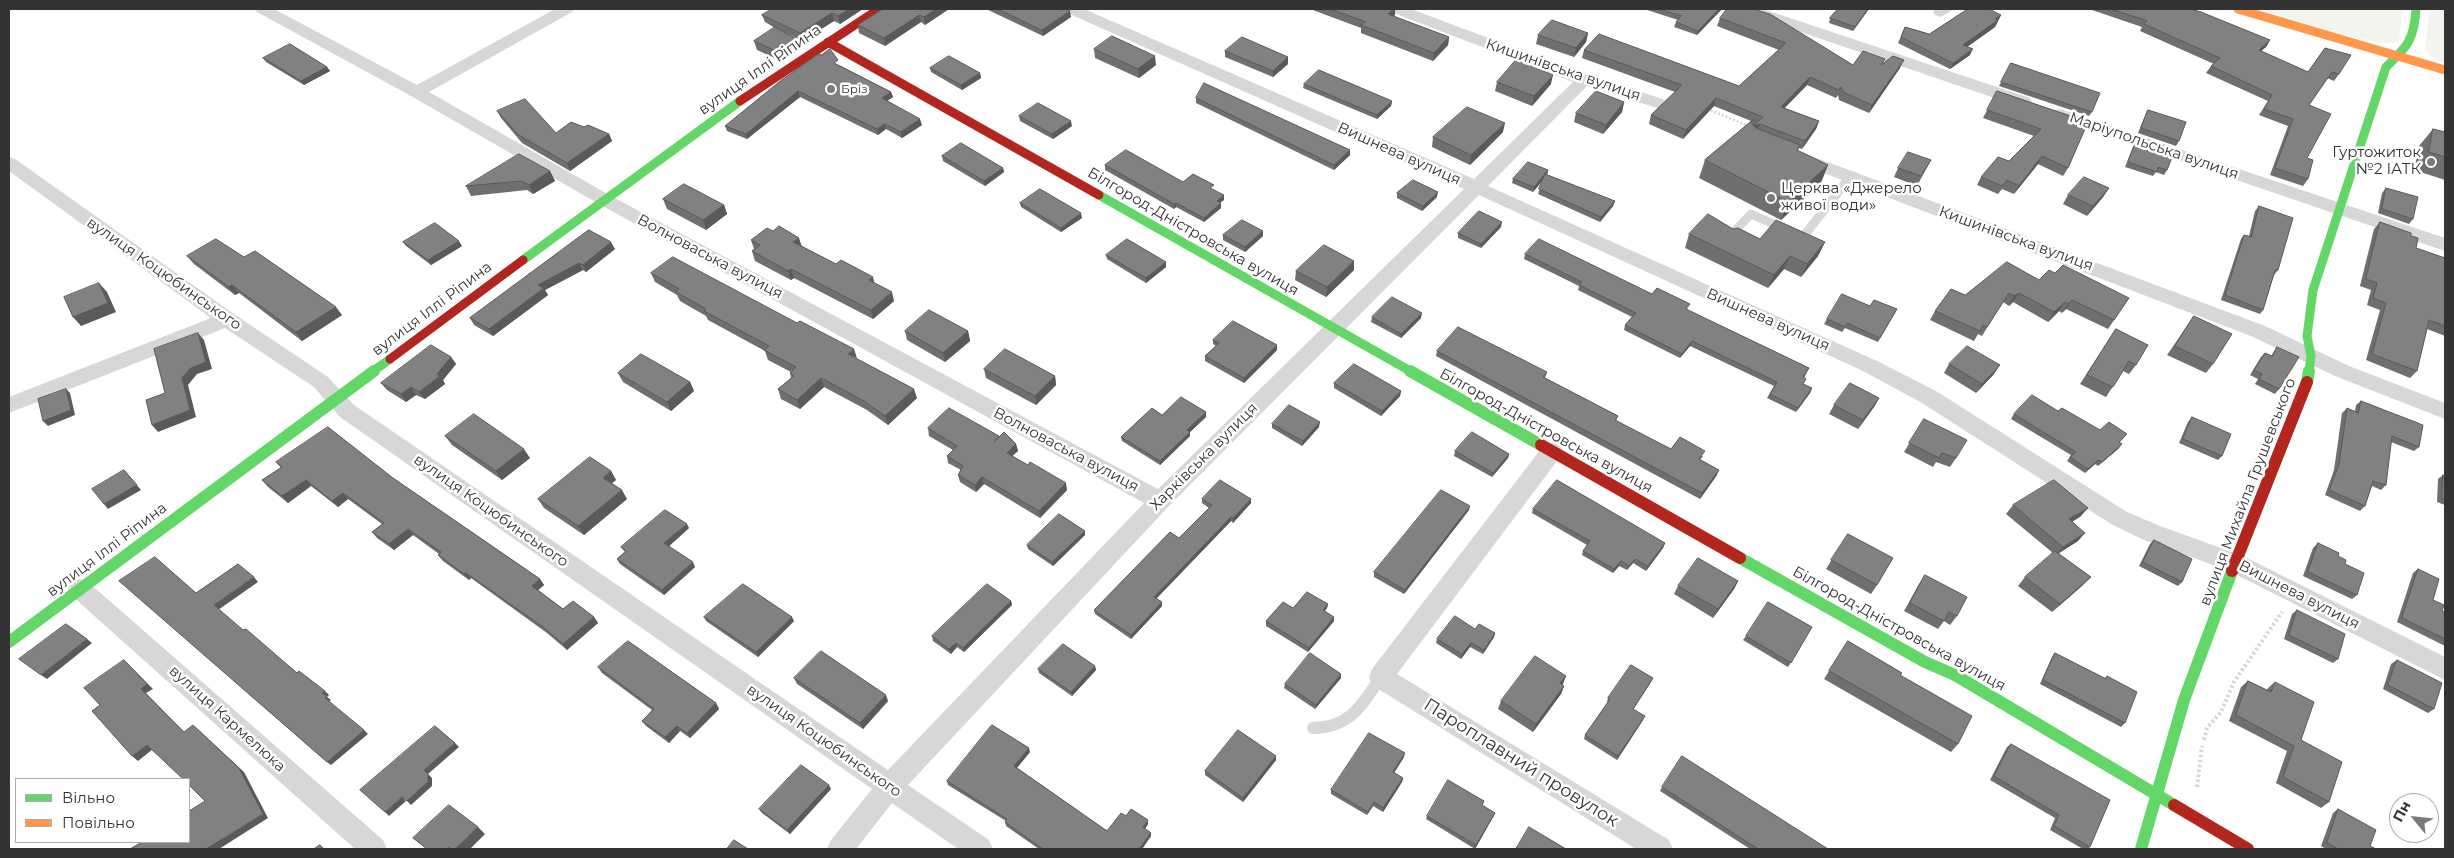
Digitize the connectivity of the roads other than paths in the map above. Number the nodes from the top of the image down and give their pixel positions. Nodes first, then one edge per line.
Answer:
1 (266, 9) edge
2 (566, 9) edge
3 (879, 9) edge
4 (1071, 9) edge
5 (1397, 9) edge
6 (1748, 9) edge
7 (2238, 9) edge
8 (2416, 9) edge
9 (828, 42) junction
10 (2396, 56) junction
11 (2445, 70) edge
12 (1584, 80) junction
13 (417, 92) junction
14 (1657, 102) dead end
15 (1782, 150) edge
16 (9, 163) edge
17 (1850, 178) junction
18 (1476, 187) junction
19 (605, 200) junction
20 (2338, 209) junction
21 (1730, 236) edge
22 (2445, 246) edge
23 (227, 319) junction
24 (1334, 329) junction
25 (2311, 356) junction
26 (336, 398) junction
27 (9, 405) edge
28 (2445, 411) edge
29 (1552, 451) junction
30 (1160, 501) junction
31 (2235, 563) junction
32 (80, 589) junction
33 (9, 642) edge
34 (2445, 669) edge
35 (1381, 676) junction
36 (1314, 728) dead end
37 (889, 787) junction
38 (2156, 796) junction
39 (374, 849) edge
40 (840, 849) edge
41 (980, 849) edge
42 (1660, 849) edge
43 (2141, 849) edge
44 (2248, 849) edge

1 - 13 street, Волноваська вулиця
2 - 13 street
3 - 9 street, вулиця Іллі Ріпина
4 - 18 street, Вишнева вулиця
5 - 12 street, Кишинівська вулиця
6 - 20 street, Маріупольська вулиця
7 - 10 street
8 - 10 street, вулиця Михайла Грушевського
9 - 19 street, вулиця Іллі Ріпина
9 - 24 street, Білгород-Дністровська вулиця
10 - 11 street
10 - 20 street, вулиця Михайла Грушевського
12 - 14 street, Кишинівська вулиця
12 - 18 street, Харківська вулиця
13 - 19 street, Волноваська вулиця
15 - 17 street, Кишинівська вулиця
16 - 23 street, вулиця Коцюбинського
17 - 21 lane
17 - 25 street, Кишинівська вулиця
18 - 24 street, Харківська вулиця
18 - 31 street, Вишнева вулиця
19 - 26 street, вулиця Іллі Ріпина
19 - 30 street, Волноваська вулиця
20 - 22 street, Маріупольська вулиця
20 - 25 street, вулиця Михайла Грушевського
23 - 26 street, вулиця Коцюбинського
23 - 27 street
24 - 29 street, Білгород-Дністровська вулиця
24 - 30 street, Харківська вулиця
25 - 28 street, Кишинівська вулиця
25 - 31 street, вулиця Михайла Грушевського
26 - 32 street, вулиця Іллі Ріпина
26 - 37 street, вулиця Коцюбинського
29 - 35 street
29 - 38 street, Білгород-Дністровська вулиця
30 - 37 street, Харківська вулиця
31 - 34 street, Вишнева вулиця
31 - 38 street, вулиця Михайла Грушевського
32 - 33 street, вулиця Іллі Ріпина
32 - 39 street, вулиця Кармелюка
35 - 36 lane
35 - 42 street, Пароплавний провулок
37 - 40 street, Харківська вулиця
37 - 41 street, вулиця Коцюбинського
38 - 43 street, вулиця Михайла Грушевського
38 - 44 street, Білгород-Дністровська вулиця

